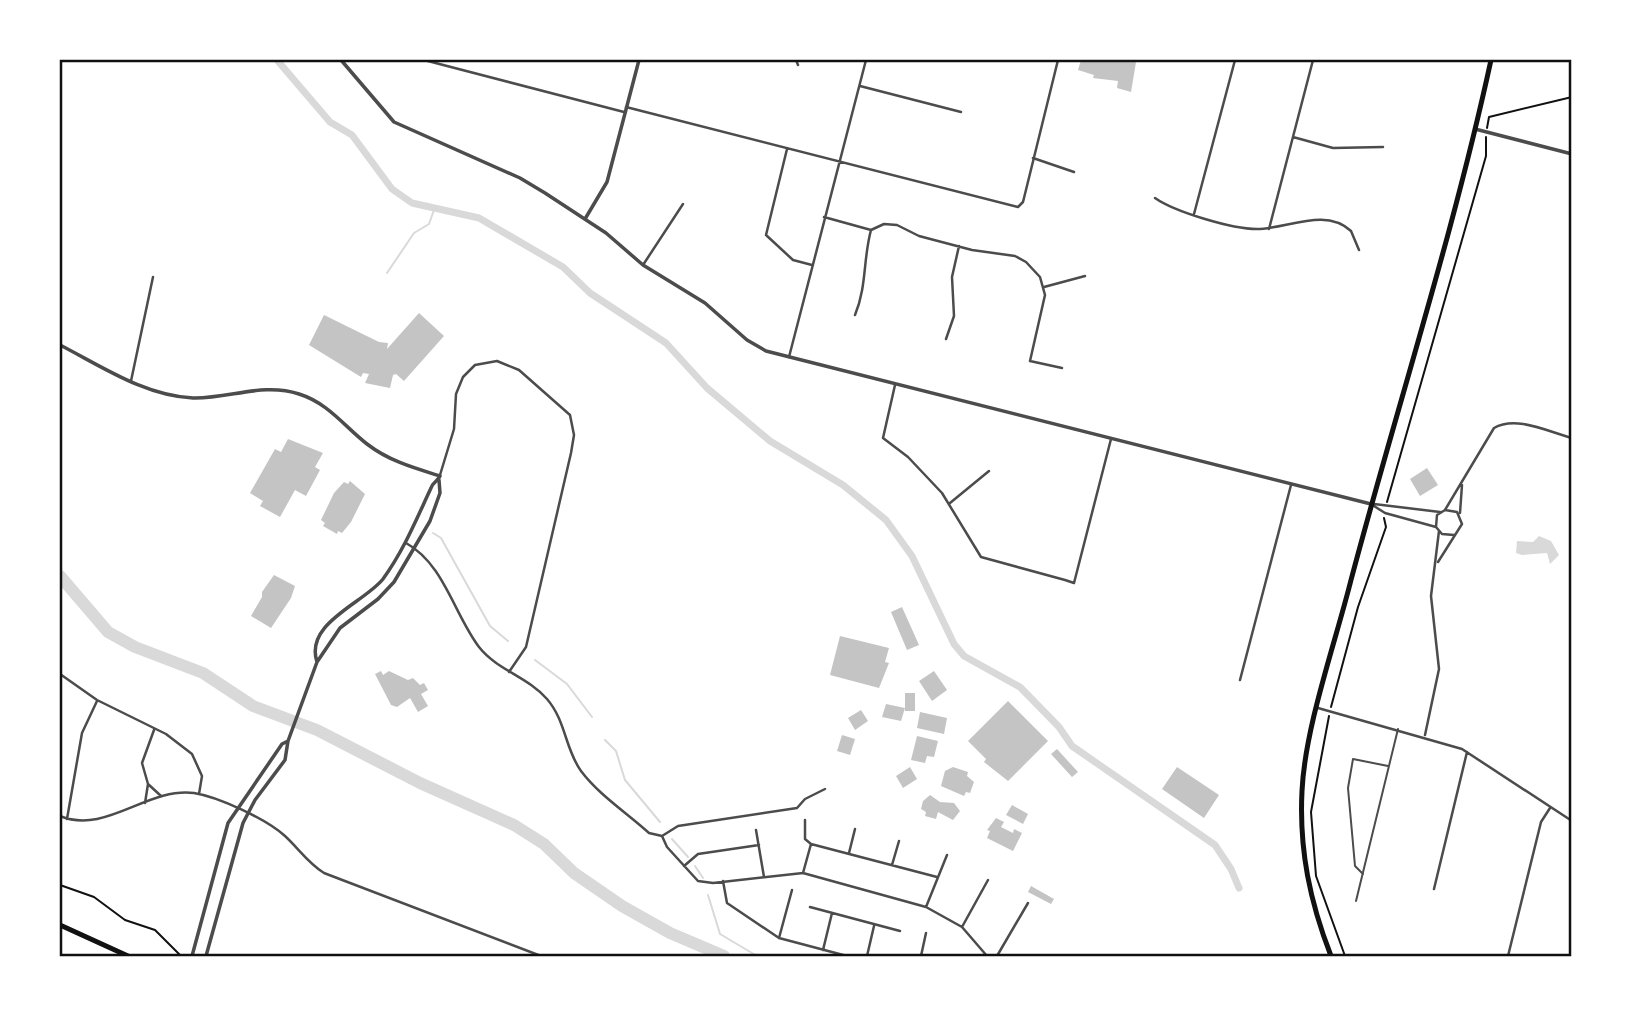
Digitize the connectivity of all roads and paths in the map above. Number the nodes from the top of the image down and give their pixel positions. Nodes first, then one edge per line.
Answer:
1 (341, 60) edge
2 (424, 60) edge
3 (639, 60) edge
4 (796, 60) edge
5 (866, 60) edge
6 (1058, 60) edge
7 (1235, 60) edge
8 (1313, 60) edge
9 (1491, 60) edge
10 (436, 61) edge
11 (798, 65) dead end
12 (860, 86) junction
13 (1572, 97) edge
14 (625, 109) junction
15 (961, 112) dead end
16 (1487, 125) dead end
17 (1475, 130) junction
18 (1293, 138) junction
19 (1486, 141) dead end
20 (1383, 147) dead end
21 (787, 149) junction
22 (1572, 154) edge
23 (1033, 158) junction
24 (839, 162) junction
25 (1074, 172) dead end
26 (1154, 198) dead end
27 (683, 204) dead end
28 (1195, 214) junction
29 (824, 217) junction
30 (585, 219) junction
31 (1269, 229) junction
32 (871, 230) junction
33 (958, 247) junction
34 (1359, 250) dead end
35 (643, 265) junction
36 (811, 265) junction
37 (1085, 276) dead end
38 (153, 277) dead end
39 (1044, 287) junction
40 (855, 315) dead end
41 (946, 338) dead end
42 (60, 345) edge
43 (789, 357) junction
44 (1062, 368) dead end
45 (131, 382) junction
46 (895, 384) junction
47 (1572, 438) edge
48 (1111, 439) junction
49 (989, 471) dead end
50 (440, 478) junction
51 (1463, 481) junction
52 (1291, 485) junction
53 (1389, 494) dead end
54 (950, 503) junction
55 (1371, 504) junction
56 (1445, 510) junction
57 (1440, 512) junction
58 (1460, 515) junction
59 (1384, 521) dead end
60 (1437, 529) junction
61 (1454, 535) junction
62 (406, 543) junction
63 (415, 548) junction
64 (1437, 562) junction
65 (317, 662) junction
66 (509, 671) junction
67 (60, 674) edge
68 (1240, 680) dead end
69 (97, 700) junction
70 (1332, 701) dead end
71 (1318, 708) junction
72 (1328, 720) dead end
73 (155, 729) junction
74 (1398, 729) junction
75 (1425, 736) junction
76 (288, 741) junction
77 (1467, 752) junction
78 (1389, 767) junction
79 (148, 784) junction
80 (825, 789) dead end
81 (199, 794) junction
82 (163, 797) junction
83 (145, 803) junction
84 (1550, 807) junction
85 (235, 809) junction
86 (244, 813) junction
87 (60, 816) edge
88 (67, 819) junction
89 (805, 820) dead end
90 (1572, 821) edge
91 (855, 829) dead end
92 (756, 830) dead end
93 (662, 836) junction
94 (899, 841) dead end
95 (811, 844) junction
96 (759, 845) junction
97 (849, 853) junction
98 (947, 855) dead end
99 (892, 865) junction
100 (684, 866) junction
101 (803, 873) junction
102 (1363, 874) junction
103 (764, 877) junction
104 (937, 877) junction
105 (988, 880) dead end
106 (723, 881) junction
107 (60, 885) edge
108 (1434, 889) dead end
109 (792, 890) dead end
110 (1356, 901) dead end
111 (1028, 902) dead end
112 (810, 907) dead end
113 (926, 907) junction
114 (832, 913) junction
115 (875, 924) junction
116 (60, 925) edge
117 (962, 927) junction
118 (900, 931) dead end
119 (926, 933) dead end
120 (779, 938) junction
121 (823, 950) junction
122 (128, 957) edge
123 (181, 957) edge
124 (192, 957) edge
125 (206, 957) edge
126 (541, 957) edge
127 (847, 957) edge
128 (867, 957) edge
129 (920, 957) edge
130 (987, 957) edge
131 (997, 957) edge
132 (1331, 957) edge
133 (1345, 957) edge
134 (1508, 957) edge

1 - 30 street
2 - 10 street
3 - 14 street
4 - 11 street
5 - 12 street
6 - 23 street
7 - 28 street
8 - 18 street
9 - 17 highway
10 - 14 street
12 - 15 street
12 - 24 street
13 - 16 path
14 - 21 street
14 - 30 street
17 - 22 street
17 - 55 highway
18 - 20 street
18 - 31 street
19 - 53 path
21 - 24 street
21 - 36 street
23 - 24 street
23 - 25 street
24 - 29 street
26 - 28 street
27 - 35 street
28 - 31 street
29 - 32 street
29 - 36 street
30 - 35 street
31 - 34 street
32 - 33 street
32 - 40 street
33 - 39 street
33 - 41 street
35 - 43 street
36 - 43 street
37 - 39 street
38 - 45 street
39 - 44 street
42 - 45 street
43 - 46 street
45 - 50 street
46 - 48 street
46 - 54 street
47 - 51 street
48 - 52 street
48 - 54 street
49 - 54 street
50 - 62 street
50 - 63 street
50 - 66 street
51 - 56 street
51 - 58 street
52 - 55 street
52 - 68 street
55 - 57 street
55 - 60 street
55 - 71 highway
56 - 57 street
56 - 58 street
57 - 60 street
58 - 61 street
59 - 70 path
60 - 61 street
60 - 64 street
61 - 64 street
62 - 63 street
62 - 65 street
63 - 65 street
63 - 66 street
64 - 75 street
65 - 76 street
66 - 93 street
67 - 69 street
69 - 73 street
69 - 88 street
71 - 74 street
71 - 132 highway
72 - 133 path
73 - 79 street
73 - 81 street
74 - 75 street
74 - 78 lane
75 - 77 street
76 - 85 street
76 - 86 street
77 - 84 street
77 - 108 street
78 - 102 lane
78 - 102 lane
79 - 82 street
79 - 83 street
80 - 93 street
81 - 82 street
81 - 85 street
82 - 83 street
83 - 88 street
84 - 90 street
84 - 134 street
85 - 86 street
85 - 124 street
86 - 125 street
86 - 126 street
87 - 88 street
89 - 95 street
91 - 97 street
92 - 96 street
93 - 100 street
94 - 99 street
95 - 97 street
95 - 101 street
96 - 100 street
96 - 103 street
97 - 99 street
98 - 104 street
99 - 104 street
100 - 106 street
101 - 103 street
101 - 113 street
102 - 110 lane
103 - 106 street
104 - 113 street
105 - 117 street
106 - 120 street
107 - 123 path
109 - 120 street
111 - 131 street
112 - 114 street
113 - 117 street
114 - 115 street
114 - 121 street
115 - 118 street
115 - 128 street
116 - 122 highway
117 - 130 street
119 - 129 street
120 - 121 street
121 - 127 street

